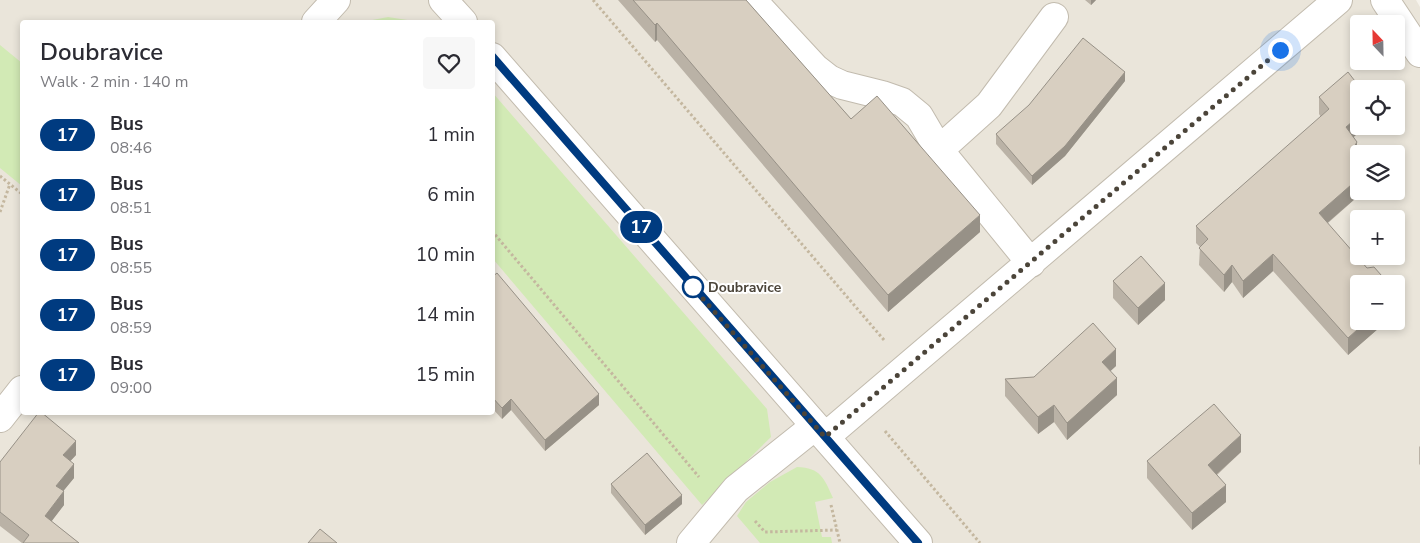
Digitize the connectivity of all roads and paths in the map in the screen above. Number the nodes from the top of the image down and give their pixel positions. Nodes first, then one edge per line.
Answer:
1 (336, 0) edge
2 (443, 0) edge
3 (593, 0) edge
4 (752, 0) edge
5 (1338, 0) edge
6 (1385, 0) edge
7 (1054, 17) dead end
8 (318, 20) edge
9 (461, 20) edge
10 (1420, 53) edge
11 (495, 59) edge
12 (939, 150) junction
13 (0, 176) edge
14 (10, 184) junction
15 (20, 192) edge
16 (0, 212) edge
17 (495, 235) edge
18 (1030, 263) junction
19 (907, 367) junction
20 (20, 393) edge
21 (863, 405) junction
22 (0, 418) edge
23 (820, 432) junction
24 (722, 505) junction
25 (831, 505) dead end
26 (837, 530) junction
27 (691, 543) edge
28 (840, 543) edge
29 (918, 543) edge
30 (980, 543) edge

1 - 8 street
2 - 9 street
3 - 19 path
4 - 12 street
5 - 18 street
6 - 10 street
7 - 12 street
11 - 23 street
12 - 18 street
13 - 14 path
14 - 15 path
14 - 16 path
17 - 24 path
18 - 19 street
19 - 21 street
20 - 22 street
21 - 23 street
21 - 30 path
23 - 24 street
23 - 29 street
24 - 26 path
24 - 27 street
25 - 26 path
26 - 28 path

